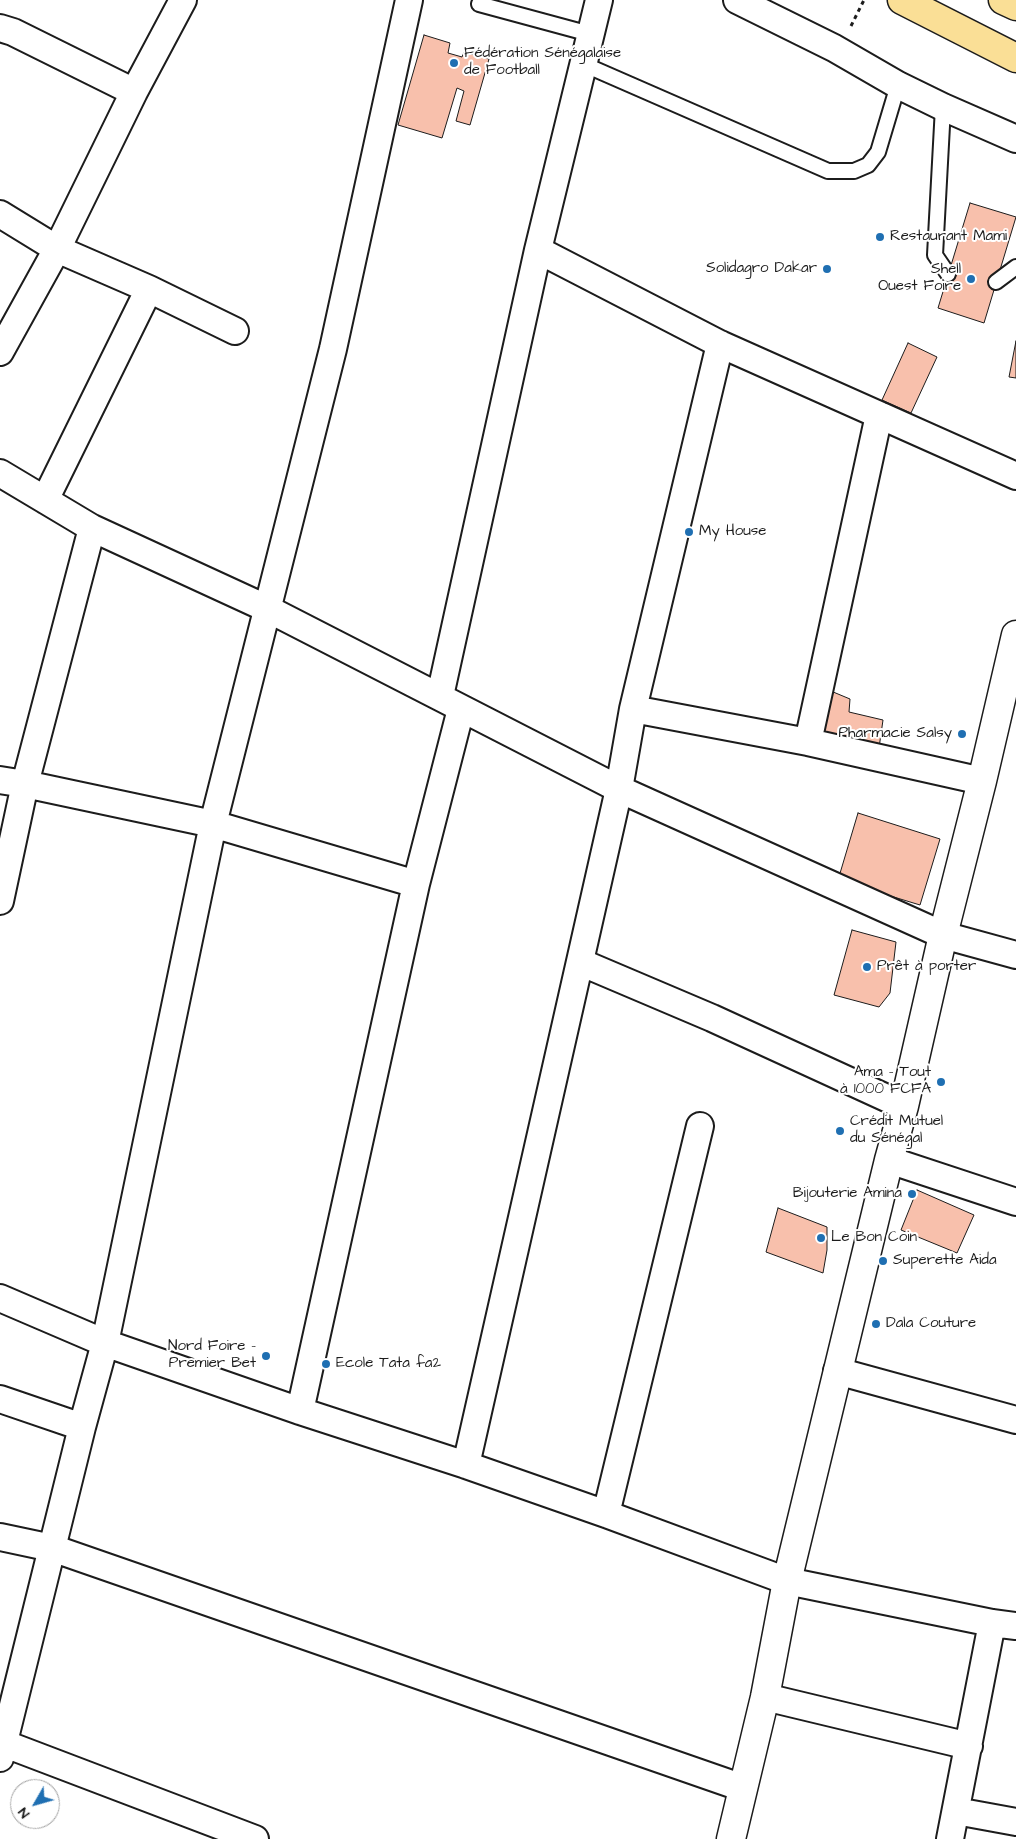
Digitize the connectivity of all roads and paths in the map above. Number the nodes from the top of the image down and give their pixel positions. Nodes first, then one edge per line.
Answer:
1 (183, 0) edge
2 (410, 0) edge
3 (599, 0) edge
4 (737, 0) edge
5 (864, 0) edge
6 (902, 0) edge
7 (1003, 0) edge
8 (480, 4) dead end
9 (1016, 6) edge
10 (0, 28) edge
11 (849, 30) dead end
12 (590, 34) junction
13 (1016, 58) edge
14 (583, 64) junction
15 (898, 85) junction
16 (134, 92) junction
17 (943, 107) junction
18 (1016, 139) edge
19 (0, 214) edge
20 (56, 249) junction
21 (538, 250) junction
22 (1016, 267) edge
23 (948, 274) dead end
24 (996, 282) dead end
25 (149, 289) junction
26 (235, 331) dead end
27 (720, 344) junction
28 (0, 352) edge
29 (879, 415) junction
30 (0, 473) edge
31 (1016, 476) edge
32 (45, 500) junction
33 (92, 528) junction
34 (268, 609) junction
35 (1016, 635) edge
36 (451, 703) junction
37 (633, 709) junction
38 (808, 742) junction
39 (982, 781) junction
40 (12, 782) edge
41 (619, 788) junction
42 (213, 824) junction
43 (416, 884) junction
44 (0, 901) edge
45 (943, 935) junction
46 (1016, 955) edge
47 (580, 962) junction
48 (904, 1106) junction
49 (700, 1126) dead end
50 (889, 1160) junction
51 (1016, 1202) edge
52 (0, 1298) edge
53 (105, 1344) junction
54 (837, 1371) junction
55 (0, 1399) edge
56 (300, 1411) junction
57 (1016, 1420) edge
58 (82, 1427) junction
59 (466, 1465) junction
60 (606, 1514) junction
61 (0, 1537) edge
62 (52, 1548) junction
63 (787, 1581) junction
64 (1004, 1624) edge
65 (765, 1697) junction
66 (969, 1746) junction
67 (1, 1747) edge
68 (742, 1788) junction
69 (956, 1811) junction
70 (1016, 1822) edge
71 (255, 1839) edge
72 (731, 1839) edge
73 (950, 1839) edge

1 - 16 street
2 - 34 street
3 - 12 street
4 - 15 street
5 - 11 path
6 - 13 highway
7 - 9 highway
8 - 12 lane
10 - 16 street
12 - 14 street
14 - 15 lane
14 - 21 street
15 - 17 street
16 - 20 street
17 - 18 street
17 - 23 lane
19 - 20 street
20 - 25 street
20 - 28 street
21 - 27 street
21 - 36 street
22 - 24 lane
25 - 26 street
25 - 32 street
27 - 29 street
27 - 37 street
29 - 31 street
29 - 38 street
30 - 32 street
32 - 33 street
33 - 34 street
33 - 40 street
34 - 36 street
34 - 42 street
35 - 39 street
36 - 41 street
36 - 43 street
37 - 38 street
37 - 41 street
38 - 39 street
39 - 45 street
40 - 42 street
40 - 44 street
41 - 45 street
41 - 47 street
42 - 43 street
42 - 53 street
43 - 56 street
45 - 46 street
45 - 48 street
47 - 48 street
47 - 59 street
48 - 50 street
49 - 60 street
50 - 51 street
50 - 54 street
52 - 53 street
53 - 56 street
53 - 58 street
54 - 57 street
54 - 63 street
55 - 58 street
56 - 59 street
58 - 62 street
59 - 60 street
60 - 63 street
61 - 62 street
62 - 67 street
62 - 68 street
63 - 64 street
63 - 65 street
64 - 66 street
65 - 66 street
65 - 68 street
66 - 69 street
67 - 71 street
68 - 72 street
69 - 70 street
69 - 73 street

